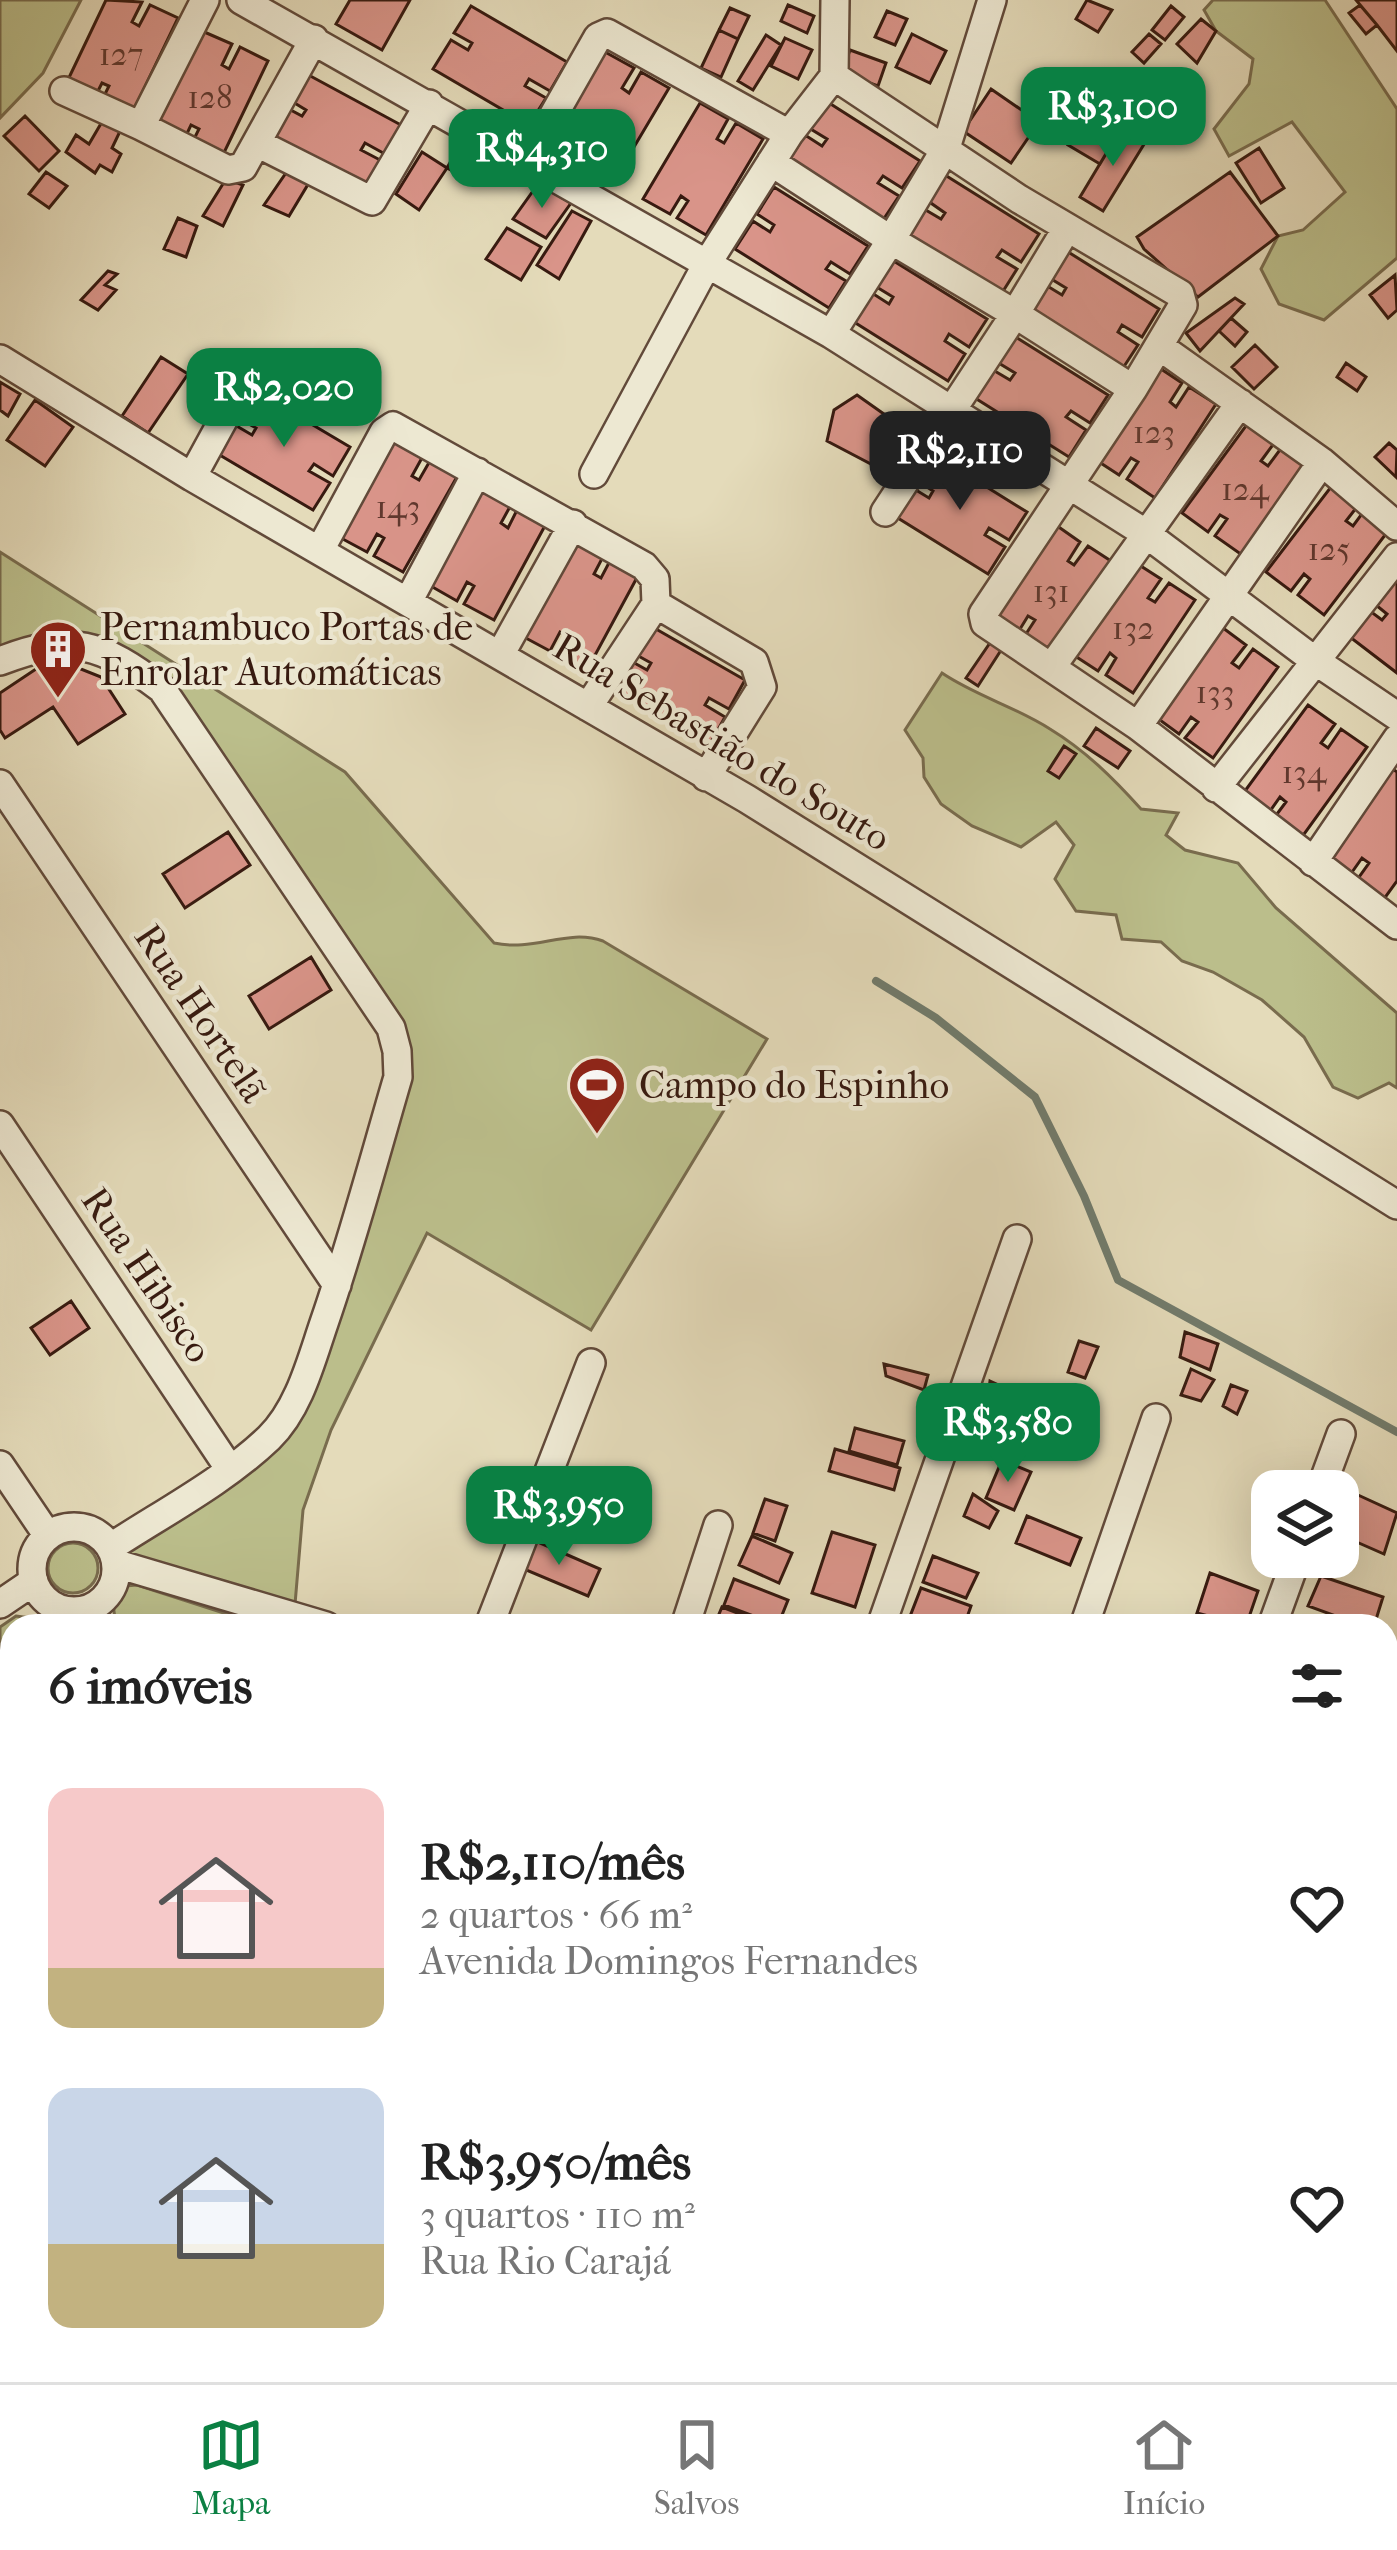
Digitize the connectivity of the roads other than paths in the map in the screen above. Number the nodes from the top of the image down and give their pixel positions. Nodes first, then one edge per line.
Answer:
1 (205, 0) edge
2 (241, 0) edge
3 (835, 0) edge
4 (992, 0) edge
5 (314, 39) junction
6 (834, 76) junction
7 (64, 91) dead end
8 (428, 104) junction
9 (141, 126) junction
10 (789, 134) junction
11 (256, 143) junction
12 (946, 148) junction
13 (528, 160) junction
14 (771, 162) junction
15 (1067, 228) junction
16 (891, 240) junction
17 (708, 262) junction
18 (1015, 314) junction
19 (831, 334) junction
20 (1159, 346) junction
21 (0, 359) edge
22 (1132, 389) junction
23 (239, 391) dead end
24 (1240, 403) junction
25 (953, 411) junction
26 (1322, 462) junction
27 (477, 472) junction
28 (594, 474) dead end
29 (192, 477) junction
30 (1068, 488) junction
31 (886, 512) dead end
32 (573, 524) junction
33 (1397, 526) edge
34 (1144, 533) junction
35 (320, 550) junction
36 (1397, 556) edge
37 (1229, 596) junction
38 (409, 600) junction
39 (656, 604) junction
40 (500, 655) junction
41 (1314, 660) junction
42 (0, 661) edge
43 (1053, 665) junction
44 (589, 706) junction
45 (1397, 716) edge
46 (1138, 726) junction
47 (1397, 739) edge
48 (706, 777) junction
49 (0, 784) edge
50 (1216, 788) junction
51 (1312, 862) junction
52 (1394, 917) edge
53 (0, 1125) edge
54 (1397, 1205) edge
55 (1017, 1239) dead end
56 (337, 1286) junction
57 (591, 1363) dead end
58 (1156, 1418) dead end
59 (1340, 1434) dead end
60 (0, 1465) edge
61 (229, 1468) junction
62 (1327, 1470) edge
63 (718, 1525) dead end
64 (48, 1536) junction
65 (114, 1556) junction
66 (1289, 1578) edge
67 (34, 1581) junction
68 (0, 1604) edge
69 (88, 1614) edge
70 (103, 1614) edge
71 (275, 1614) edge
72 (494, 1614) edge
73 (689, 1614) edge
74 (885, 1614) edge
75 (1088, 1614) edge
76 (1276, 1614) edge

1 - 9 street
2 - 5 street
3 - 6 street
4 - 12 street
5 - 8 street
5 - 11 street
6 - 10 street
6 - 12 street
7 - 9 street
8 - 11 street
8 - 13 street
9 - 11 street
10 - 13 street
10 - 14 street
12 - 15 street
12 - 16 street
13 - 17 street
14 - 16 street
14 - 17 street
15 - 18 street
15 - 20 street
16 - 18 street
16 - 19 street
17 - 19 street
17 - 28 street
18 - 22 street
18 - 25 street
19 - 25 street
20 - 22 street
20 - 24 street
21 - 29 street, Rua Sebastião do Souto
22 - 30 street
23 - 29 street
24 - 26 street
24 - 34 street
25 - 30 street
25 - 31 street
26 - 33 street
26 - 37 street
27 - 32 street, Rua Sebastião do Souto
27 - 35 street, Rua Sebastião do Souto
27 - 38 street
29 - 35 street, Rua Sebastião do Souto
30 - 34 street
30 - 43 street
32 - 39 street, Rua Sebastião do Souto
32 - 40 street
34 - 37 street
34 - 43 street
35 - 38 street, Rua Sebastião do Souto
36 - 41 street
37 - 41 street
37 - 46 street
38 - 40 street, Rua Sebastião do Souto
39 - 44 street
39 - 48 street, Rua Sebastião do Souto
40 - 44 street, Rua Sebastião do Souto
41 - 45 street
41 - 50 street
42 - 56 street
43 - 46 street
44 - 48 street, Rua Sebastião do Souto
46 - 50 street
47 - 51 street
48 - 54 street, Rua Sebastião do Souto
49 - 56 street, Rua Hortelã
50 - 51 street
51 - 52 street
53 - 61 street, Rua Hibisco
55 - 74 street
56 - 61 street
57 - 72 street
58 - 75 street
59 - 62 street
60 - 64 street
61 - 65 street
63 - 73 street
64 - 65 street
64 - 67 street
65 - 70 street
65 - 71 street
66 - 76 street
67 - 68 street
67 - 69 street

